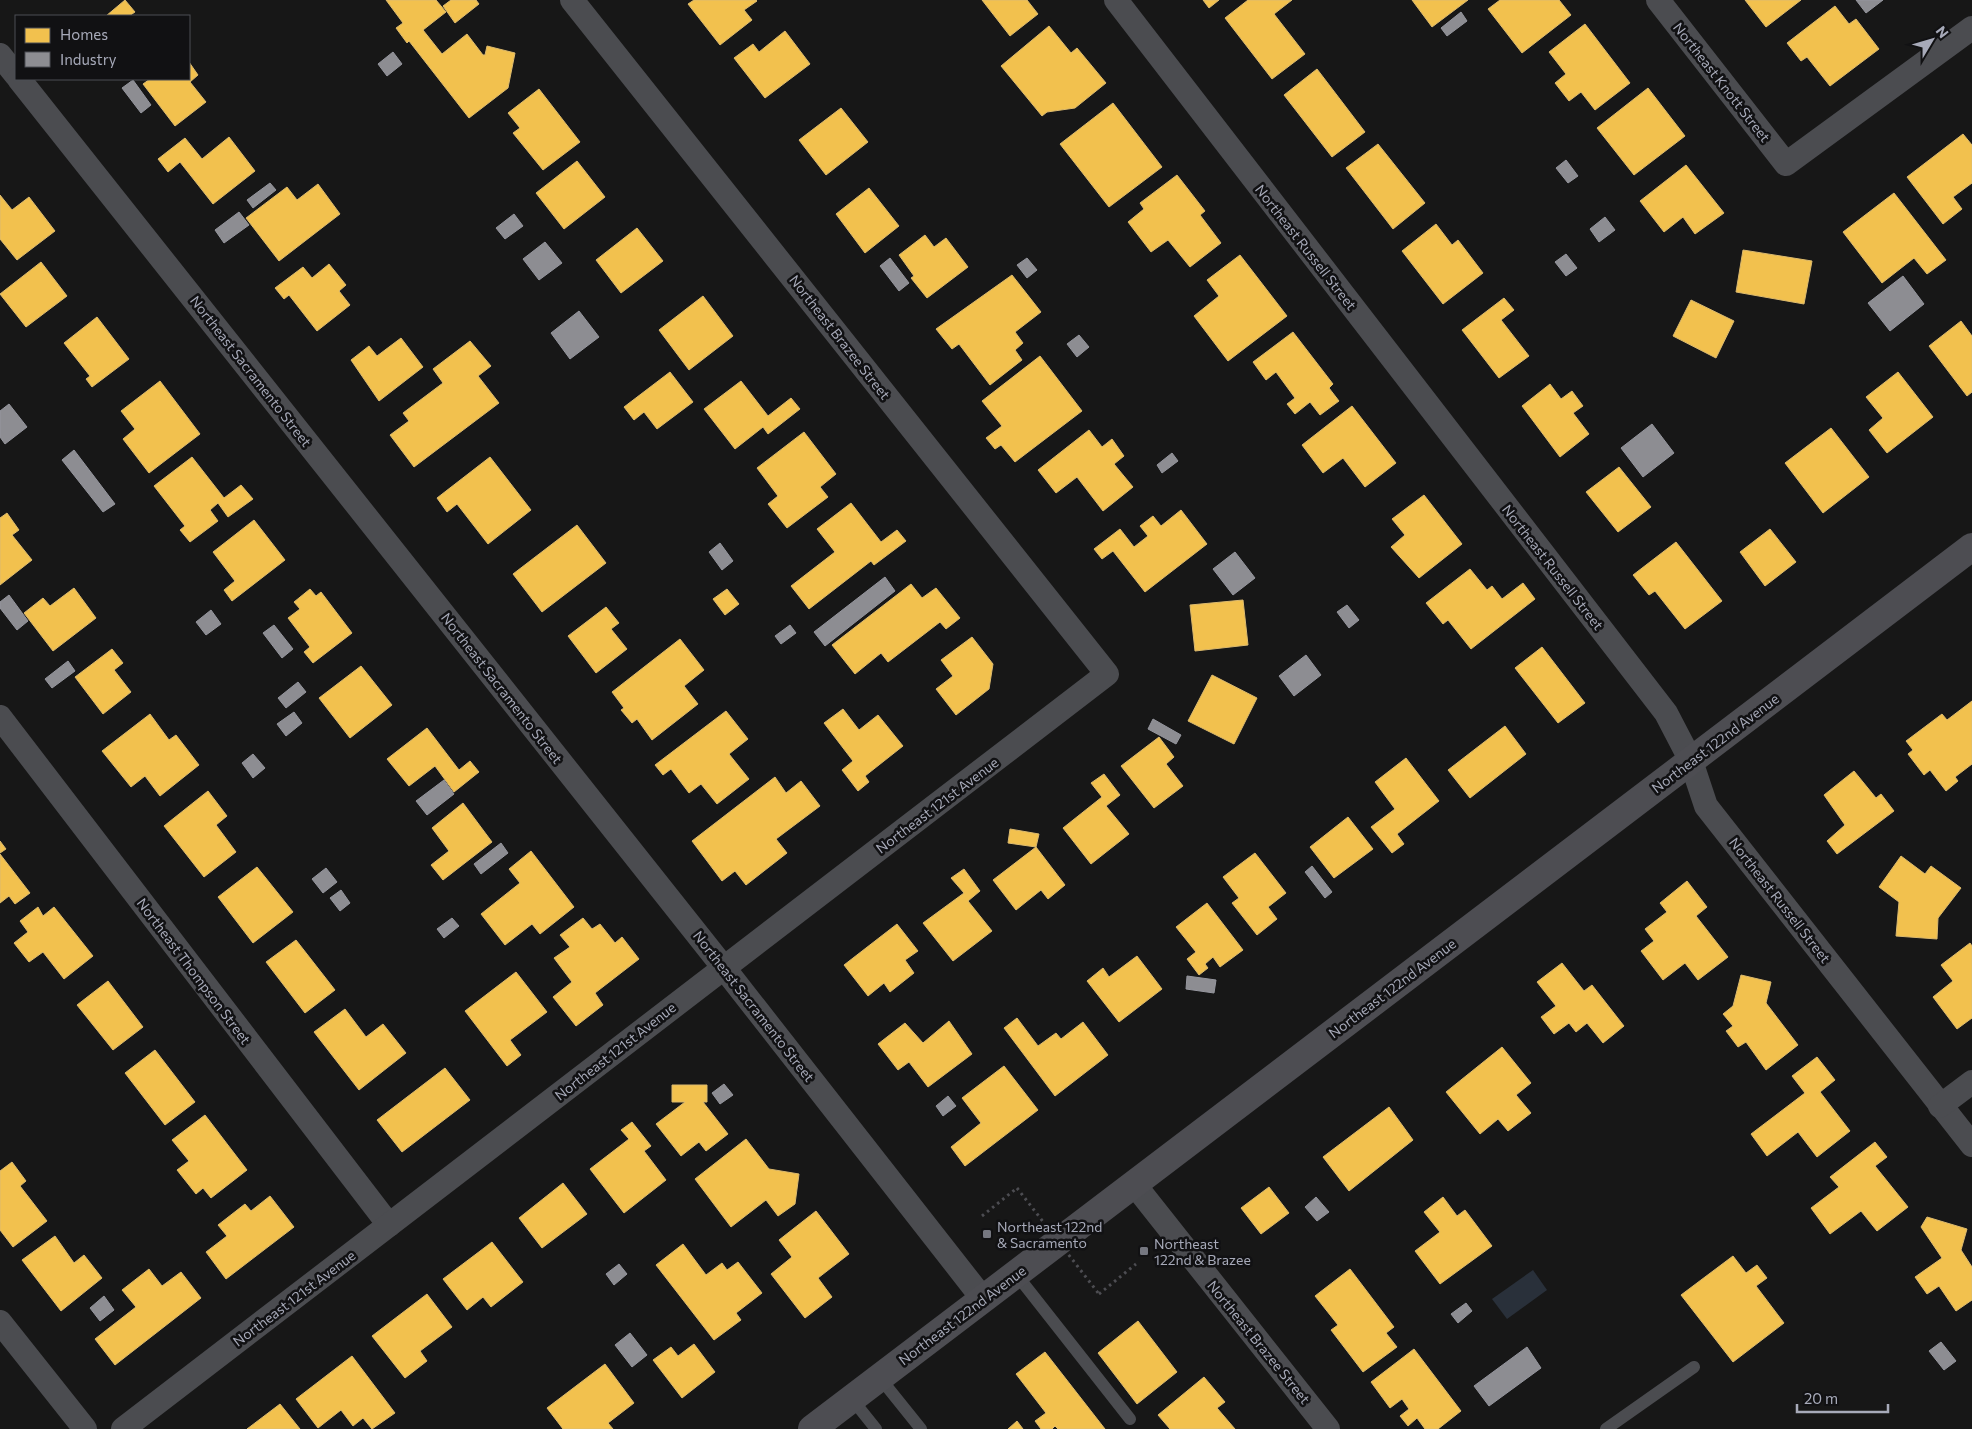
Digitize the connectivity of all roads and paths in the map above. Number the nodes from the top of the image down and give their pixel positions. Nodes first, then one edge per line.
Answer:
1 (572, 0) edge
2 (1116, 0) edge
3 (1658, 0) edge
4 (1972, 28) edge
5 (0, 54) edge
6 (15, 74) edge
7 (20, 80) edge
8 (1972, 547) edge
9 (1107, 674) joint
10 (0, 717) edge
11 (1691, 761) junction
12 (724, 968) junction
13 (1972, 1082) edge
14 (1940, 1106) junction
15 (1972, 1145) edge
16 (1134, 1184) junction
17 (982, 1216) dead end
18 (389, 1225) junction
19 (1136, 1264) dead end
20 (1016, 1274) junction
21 (983, 1299) junction
22 (0, 1322) edge
23 (1694, 1367) dead end
24 (880, 1378) junction
25 (852, 1398) junction
26 (1130, 1419) dead end
27 (85, 1429) edge
28 (123, 1429) edge
29 (812, 1429) edge
30 (876, 1429) edge
31 (921, 1429) edge
32 (1328, 1429) edge
33 (1606, 1429) edge

1 - 9 street, Northeast Brazee Street
2 - 11 street, Northeast Russell Street
3 - 4 street, Northeast Knott Street
5 - 6 street
7 - 12 street, Northeast Sacramento Street
8 - 11 main road, Northeast 122nd Avenue
9 - 12 street, Northeast 121st Avenue
10 - 18 street, Northeast Thompson Street
11 - 14 street, Northeast Russell Street
11 - 16 main road, Northeast 122nd Avenue
12 - 18 street, Northeast 121st Avenue
12 - 21 street, Northeast Sacramento Street
13 - 14 street
14 - 15 street, Northeast Russell Street
16 - 20 main road, Northeast 122nd Avenue
16 - 32 street, Northeast Brazee Street
17 - 19 path, bridge
18 - 28 street, Northeast 121st Avenue
20 - 21 main road, Northeast 122nd Avenue
20 - 26 lane
21 - 24 main road, Northeast 122nd Avenue
22 - 27 street
23 - 33 lane
24 - 25 main road, Northeast 122nd Avenue
24 - 31 lane
25 - 29 main road, Northeast 122nd Avenue
25 - 30 lane

